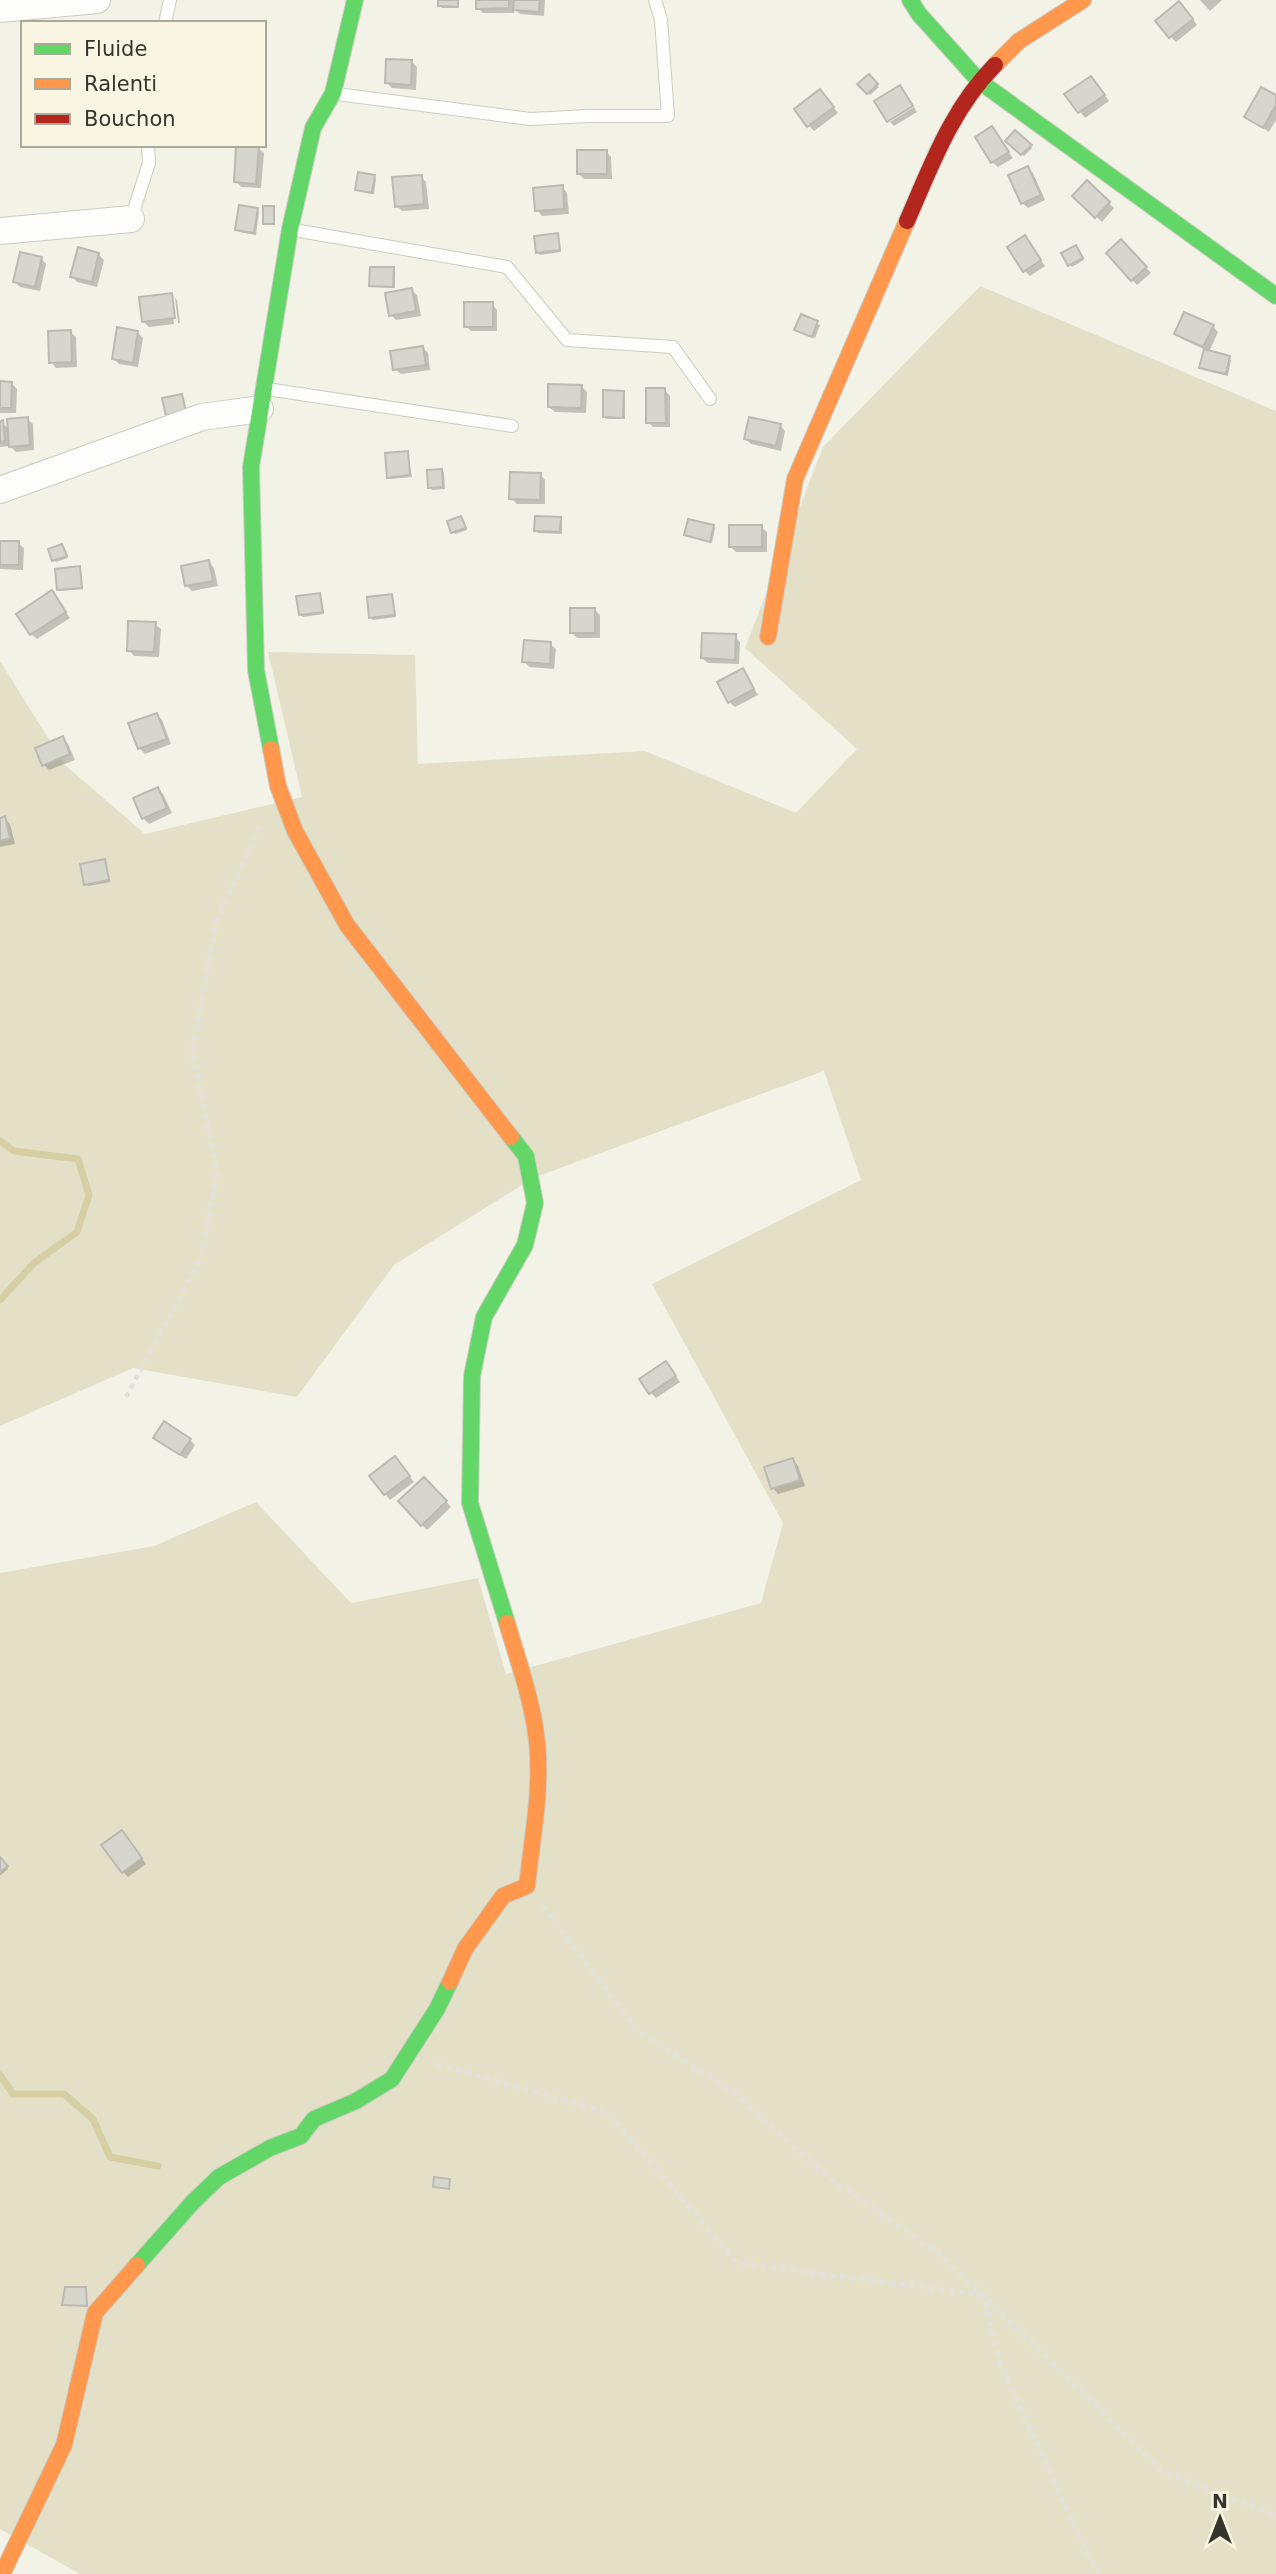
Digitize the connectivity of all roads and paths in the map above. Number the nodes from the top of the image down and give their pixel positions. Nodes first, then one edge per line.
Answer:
1 (97, 0) edge
2 (170, 0) edge
3 (355, 0) edge
4 (655, 0) edge
5 (910, 0) edge
6 (1083, 0) edge
7 (0, 9) edge
8 (165, 21) edge
9 (979, 80) junction
10 (333, 93) junction
11 (148, 147) edge
12 (131, 219) joint
13 (290, 229) junction
14 (0, 231) edge
15 (1276, 296) edge
16 (261, 399) junction
17 (710, 399) dead end
18 (512, 426) dead end
19 (0, 489) edge
20 (768, 637) dead end
21 (261, 823) dead end
22 (126, 1397) dead end
23 (527, 1886) junction
24 (405, 2055) junction
25 (983, 2295) junction
26 (1276, 2515) edge
27 (2, 2574) edge
28 (1101, 2574) edge

1 - 7 street
2 - 8 lane
3 - 10 street
4 - 10 lane
5 - 9 street
6 - 9 street
9 - 15 street
9 - 20 street
10 - 13 street
11 - 12 lane
12 - 14 street
13 - 16 street
13 - 17 lane
16 - 18 lane
16 - 19 street
16 - 23 street
21 - 22 path
23 - 24 street
23 - 25 path
24 - 25 path
24 - 27 street
25 - 26 path
25 - 28 path

